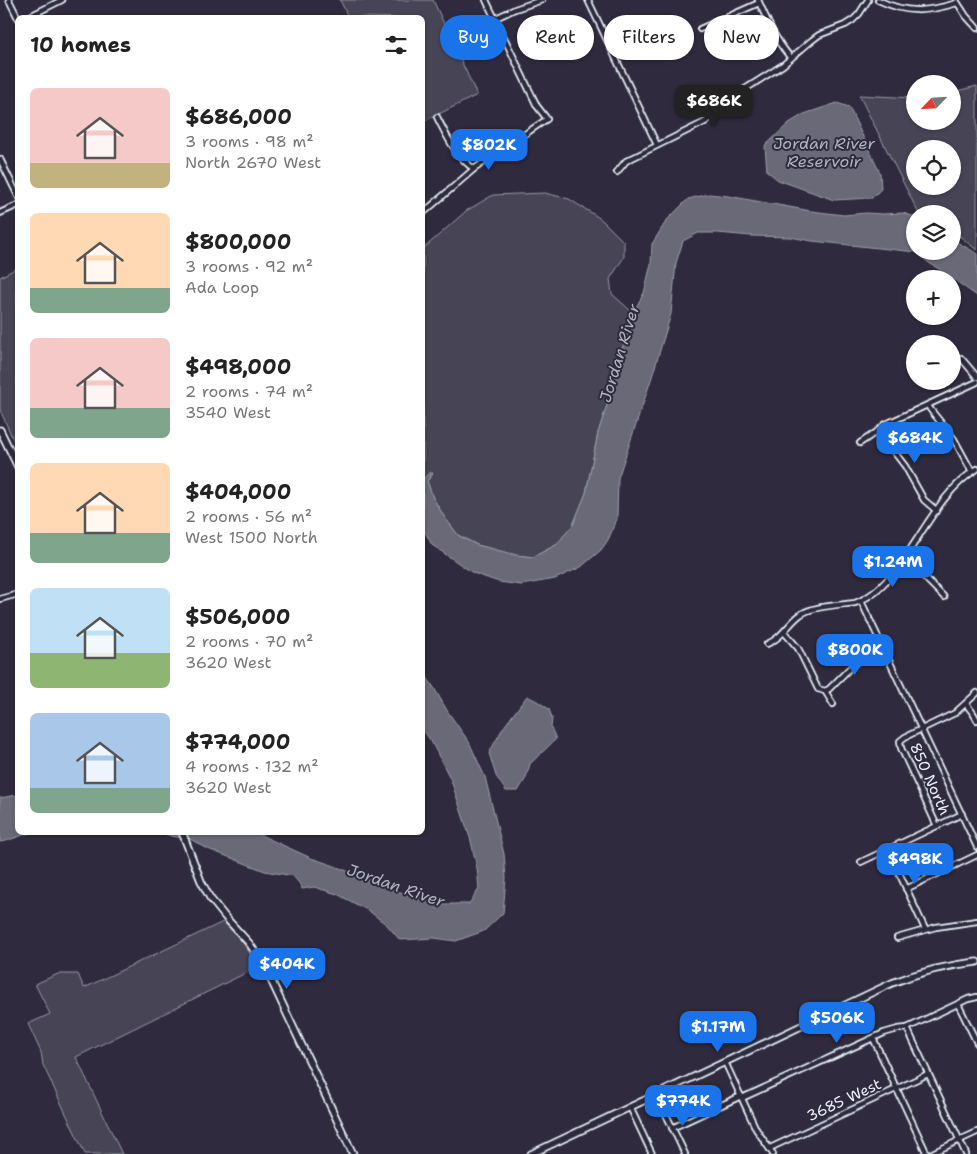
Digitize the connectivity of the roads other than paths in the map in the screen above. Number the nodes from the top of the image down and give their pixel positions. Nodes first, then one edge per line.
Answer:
1 (9, 0) edge
2 (62, 0) edge
3 (486, 0) edge
4 (542, 0) edge
5 (588, 0) edge
6 (868, 0) edge
7 (878, 0) edge
8 (759, 1) edge
9 (956, 1) edge
10 (16, 15) edge
11 (32, 15) edge
12 (493, 15) edge
13 (503, 15) edge
14 (977, 28) edge
15 (700, 29) dead end
16 (507, 44) edge
17 (791, 58) junction
18 (437, 117) dead end
19 (658, 145) junction
20 (0, 159) edge
21 (474, 170) junction
22 (616, 172) dead end
23 (15, 190) edge
24 (15, 206) edge
25 (425, 211) edge
26 (0, 213) edge
27 (961, 358) dead end
28 (977, 377) edge
29 (977, 382) edge
30 (928, 404) junction
31 (0, 430) edge
32 (878, 432) junction
33 (860, 443) dead end
34 (15, 461) edge
35 (977, 469) edge
36 (972, 472) junction
37 (937, 511) junction
38 (904, 559) junction
39 (15, 595) edge
40 (944, 598) dead end
41 (0, 599) edge
42 (861, 600) junction
43 (784, 632) junction
44 (768, 644) dead end
45 (883, 649) junction
46 (825, 691) junction
47 (977, 693) edge
48 (833, 704) dead end
49 (966, 704) junction
50 (977, 720) edge
51 (921, 729) junction
52 (962, 814) junction
53 (938, 826) junction
54 (183, 835) edge
55 (977, 847) edge
56 (888, 850) junction
57 (977, 855) edge
58 (860, 862) dead end
59 (906, 889) junction
60 (977, 921) edge
61 (925, 929) junction
62 (897, 938) dead end
63 (977, 962) edge
64 (977, 997) edge
65 (958, 1004) junction
66 (908, 1028) junction
67 (873, 1038) junction
68 (977, 1043) edge
69 (725, 1062) junction
70 (928, 1074) junction
71 (896, 1088) junction
72 (741, 1097) junction
73 (630, 1107) junction
74 (663, 1108) dead end
75 (672, 1128) junction
76 (977, 1132) edge
77 (960, 1140) junction
78 (770, 1148) junction
79 (353, 1154) edge
80 (531, 1154) edge
81 (652, 1154) edge
82 (685, 1154) edge
83 (773, 1154) edge
84 (929, 1154) edge
85 (966, 1154) edge

1 - 10 street
2 - 11 street
3 - 12 street
4 - 13 street
5 - 19 street
6 - 17 street
7 - 9 street
8 - 15 street
8 - 17 street
9 - 14 street
16 - 21 street
17 - 19 street
18 - 21 street
19 - 22 street
20 - 23 street
21 - 25 street
24 - 26 street
27 - 28 street
29 - 30 street
30 - 32 street
30 - 36 street
31 - 34 street
32 - 33 street
32 - 37 street
35 - 36 street
36 - 37 street
37 - 38 street
38 - 40 street
38 - 42 street
39 - 41 street
42 - 43 street
42 - 45 street
43 - 44 street
43 - 46 street
45 - 46 street
45 - 51 street
46 - 48 street
47 - 49 street
49 - 50 street
49 - 51 street
51 - 52 street
51 - 53 street, 850 North
52 - 53 street
52 - 55 street
53 - 56 street
54 - 79 street
56 - 58 street
56 - 59 street
57 - 59 street
59 - 61 street
60 - 61 street
61 - 62 street
63 - 69 street
64 - 65 street
65 - 66 street
65 - 68 street
66 - 67 street
66 - 70 street
67 - 71 street
67 - 72 street
69 - 72 street
69 - 73 street
70 - 71 street, 3685 West
70 - 77 street
71 - 78 street, 3685 West
71 - 84 street
72 - 75 street
72 - 78 street
73 - 80 street
73 - 81 street
74 - 75 street
75 - 82 street
76 - 77 street
77 - 84 street
77 - 85 street
78 - 83 street

